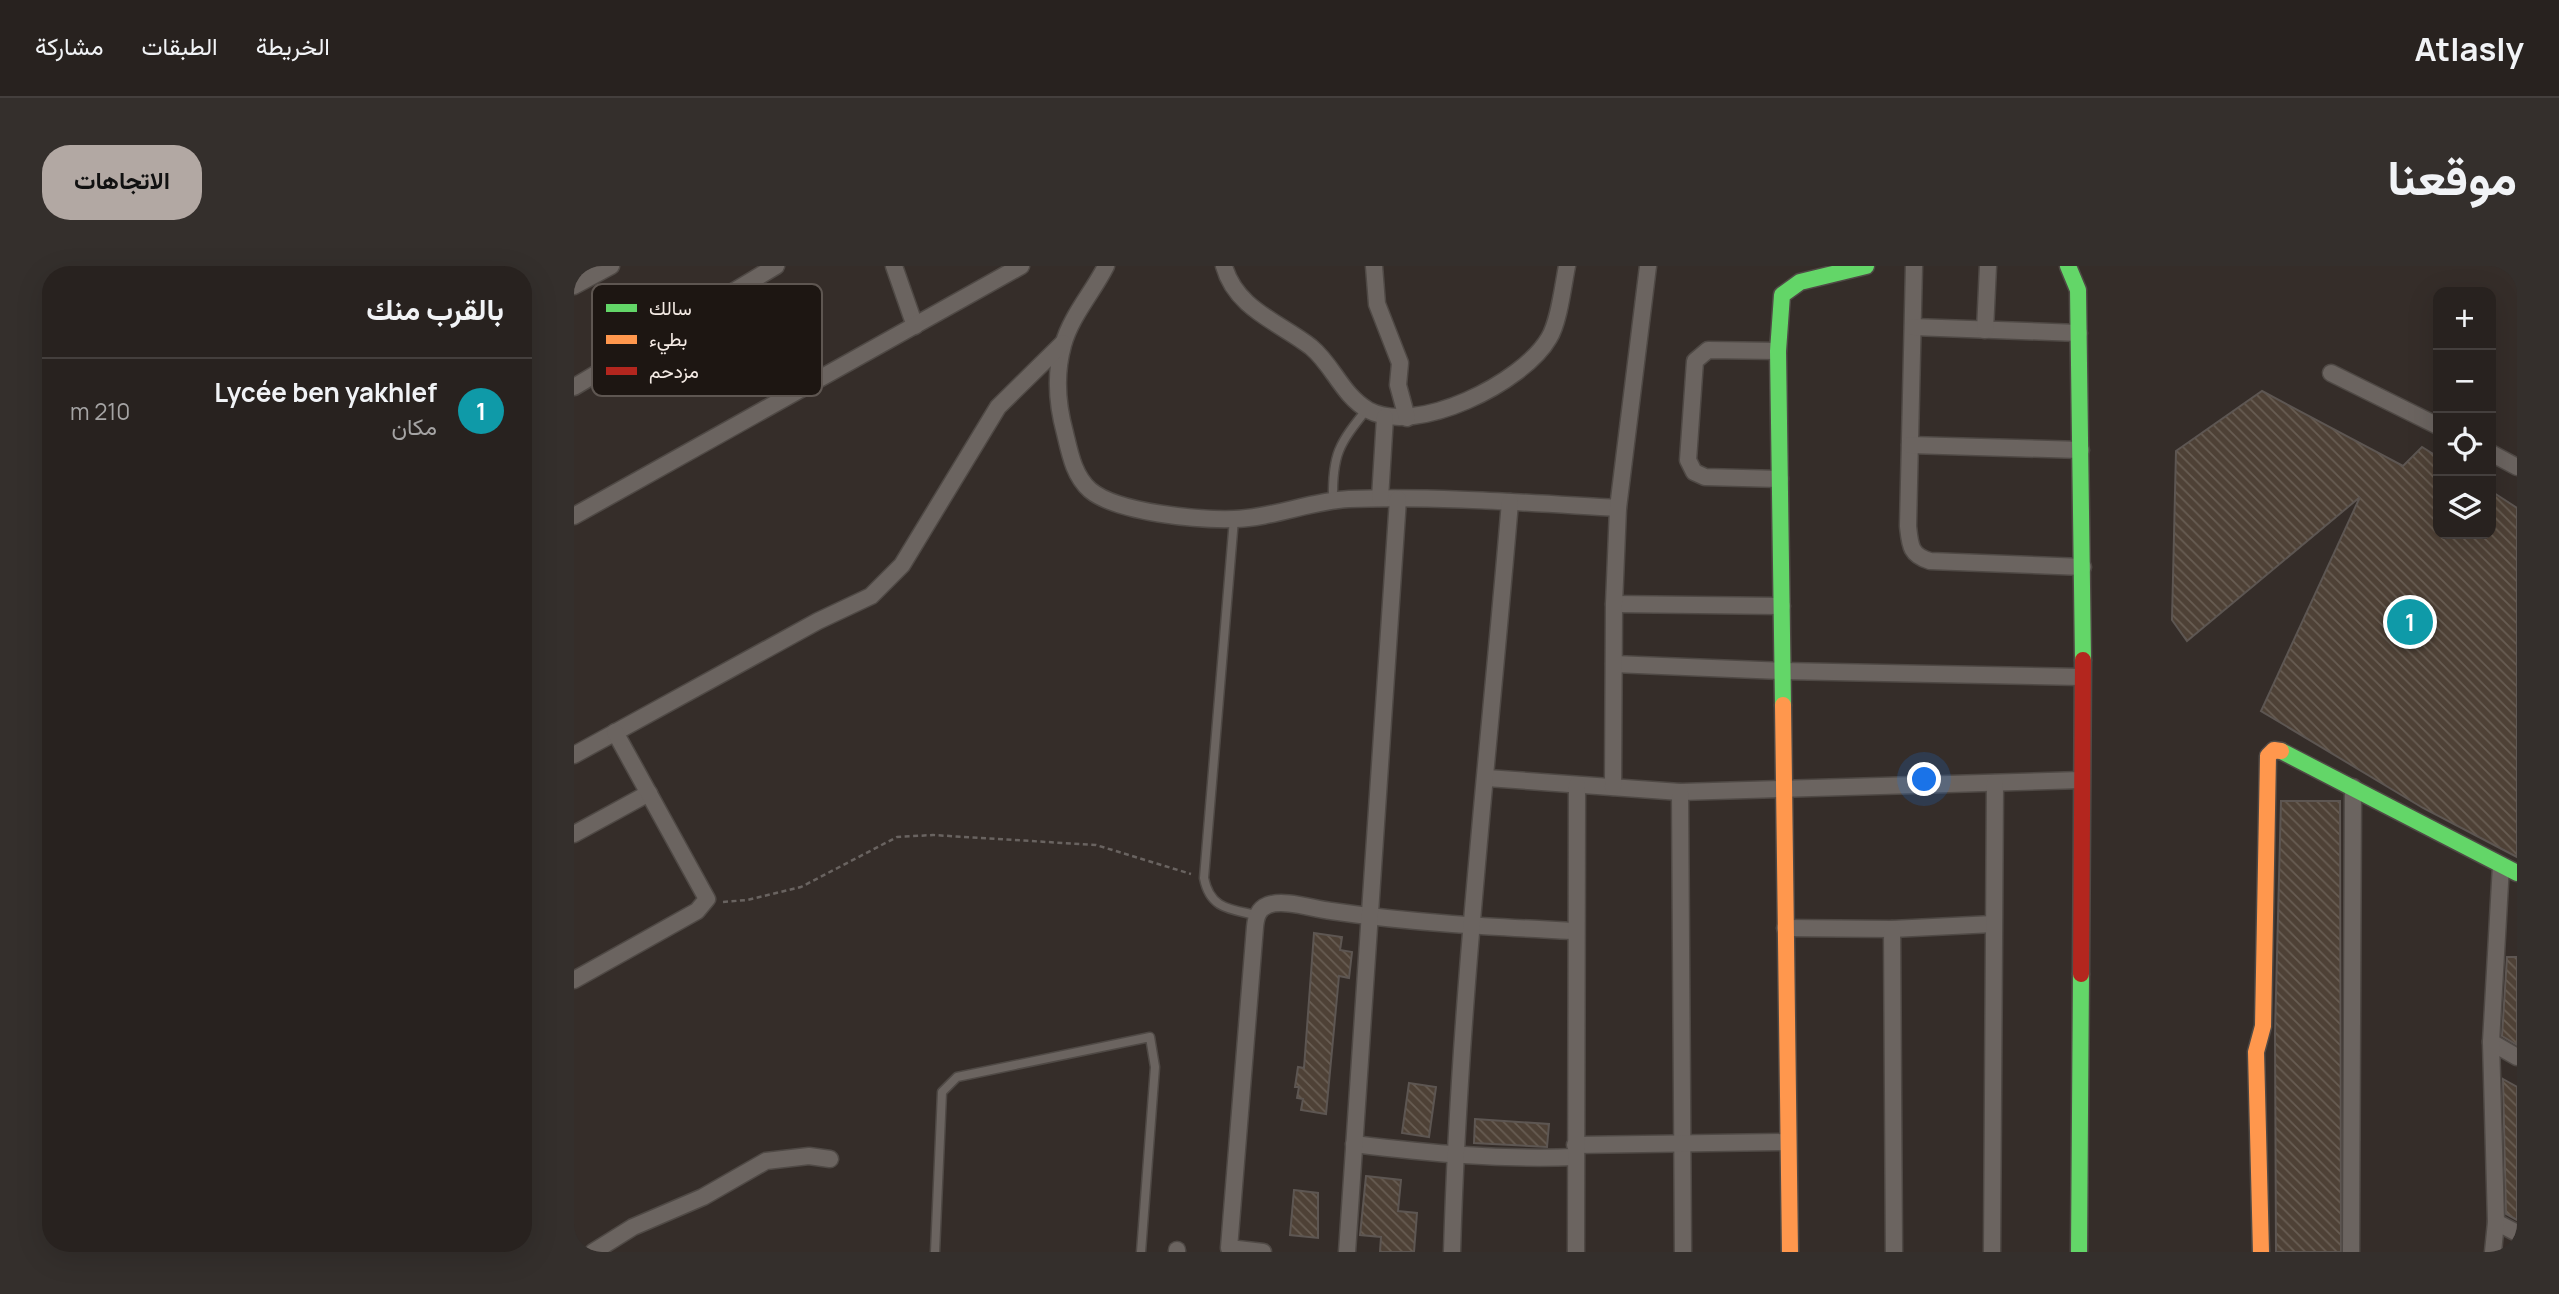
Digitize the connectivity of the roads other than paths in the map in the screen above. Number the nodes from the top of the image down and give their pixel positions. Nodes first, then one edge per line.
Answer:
1 (611, 266) edge
2 (776, 266) edge
3 (894, 266) edge
4 (1021, 266) edge
5 (1106, 266) edge
6 (1224, 266) edge
7 (1374, 266) edge
8 (1567, 266) edge
9 (1648, 266) edge
10 (1866, 266) edge
11 (1914, 266) edge
12 (1988, 266) edge
13 (2068, 266) edge
14 (746, 284) edge
15 (574, 286) edge
16 (915, 326) junction
17 (1913, 327) junction
18 (1984, 330) junction
19 (2079, 333) junction
20 (1063, 343) junction
21 (1778, 351) junction
22 (2331, 373) dead end
23 (592, 376) edge
24 (822, 378) edge
25 (574, 387) edge
26 (789, 396) edge
27 (1367, 409) junction
28 (1385, 417) junction
29 (1407, 418) junction
30 (2433, 424) edge
31 (1910, 446) junction
32 (2081, 450) junction
33 (2496, 456) edge
34 (2517, 467) edge
35 (1780, 479) junction
36 (1380, 498) junction
37 (1398, 499) junction
38 (1333, 500) junction
39 (1510, 502) junction
40 (1619, 508) junction
41 (574, 516) edge
42 (1234, 519) junction
43 (2083, 567) junction
44 (1614, 604) junction
45 (1782, 606) junction
46 (1614, 664) junction
47 (1783, 671) junction
48 (2081, 677) junction
49 (615, 732) junction
50 (574, 755) edge
51 (1487, 778) junction
52 (2081, 780) junction
53 (1995, 783) junction
54 (1577, 785) junction
55 (1613, 788) junction
56 (2353, 788) junction
57 (1784, 791) junction
58 (1680, 792) junction
59 (649, 793) junction
60 (574, 834) edge
61 (2501, 865) junction
62 (2517, 873) edge
63 (1256, 915) junction
64 (1368, 917) junction
65 (1472, 925) junction
66 (1993, 925) junction
67 (1785, 928) junction
68 (1892, 929) junction
69 (1576, 931) junction
70 (574, 980) edge
71 (2491, 1042) junction
72 (2517, 1057) edge
73 (1788, 1142) junction
74 (1683, 1143) junction
75 (1354, 1144) junction
76 (1575, 1151) junction
77 (1455, 1156) junction
78 (830, 1159) dead end
79 (2497, 1222) junction
80 (2517, 1233) edge
81 (593, 1252) edge
82 (935, 1252) edge
83 (1141, 1252) edge
84 (1263, 1252) edge
85 (1347, 1252) edge
86 (1452, 1252) edge
87 (1576, 1252) edge
88 (1683, 1252) edge
89 (1790, 1252) edge
90 (1894, 1252) edge
91 (1992, 1252) edge
92 (2079, 1252) edge
93 (2261, 1252) edge
94 (2351, 1252) edge
95 (2493, 1252) edge

1 - 15 street
2 - 14 street
3 - 16 street
4 - 16 street
5 - 20 street
6 - 27 street
7 - 29 street
8 - 29 street
9 - 40 street
10 - 21 street
11 - 17 street
12 - 18 street
13 - 19 street
16 - 24 street
17 - 18 street
17 - 31 street
18 - 19 street
19 - 32 street
20 - 42 street
20 - 49 street
21 - 35 street
21 - 35 street
22 - 30 street
23 - 25 street
26 - 41 street
27 - 28 street
27 - 38 lane
28 - 29 street
28 - 36 street
31 - 32 street
31 - 43 street
32 - 43 street
33 - 34 street
35 - 45 street
36 - 37 street
36 - 38 street
37 - 39 street
37 - 64 street
38 - 42 street
39 - 40 street
39 - 51 street
40 - 44 street
42 - 63 lane
43 - 48 street
44 - 45 street
44 - 46 street
45 - 47 street
46 - 47 street
46 - 55 street
47 - 48 street
47 - 57 street
48 - 52 street
49 - 50 street
49 - 59 street
51 - 54 street
51 - 65 street
52 - 53 street
52 - 92 street
53 - 57 street
53 - 66 street
54 - 55 street
54 - 69 street
55 - 58 street
56 - 61 street
56 - 93 street
56 - 94 street
57 - 58 street
57 - 67 street
58 - 74 street
59 - 60 street
59 - 70 street
61 - 62 street
61 - 71 street
63 - 64 street
63 - 84 street
64 - 65 street
64 - 75 street
65 - 69 street
65 - 77 street
66 - 68 street
66 - 91 street
67 - 68 street
67 - 73 street
68 - 90 street
69 - 76 street
71 - 72 street
71 - 79 street
73 - 74 street
73 - 89 street
74 - 76 street
74 - 88 street
75 - 77 street
75 - 85 street
76 - 77 street
76 - 87 street
77 - 86 street
78 - 81 street
79 - 80 street
79 - 95 street
82 - 83 lane

